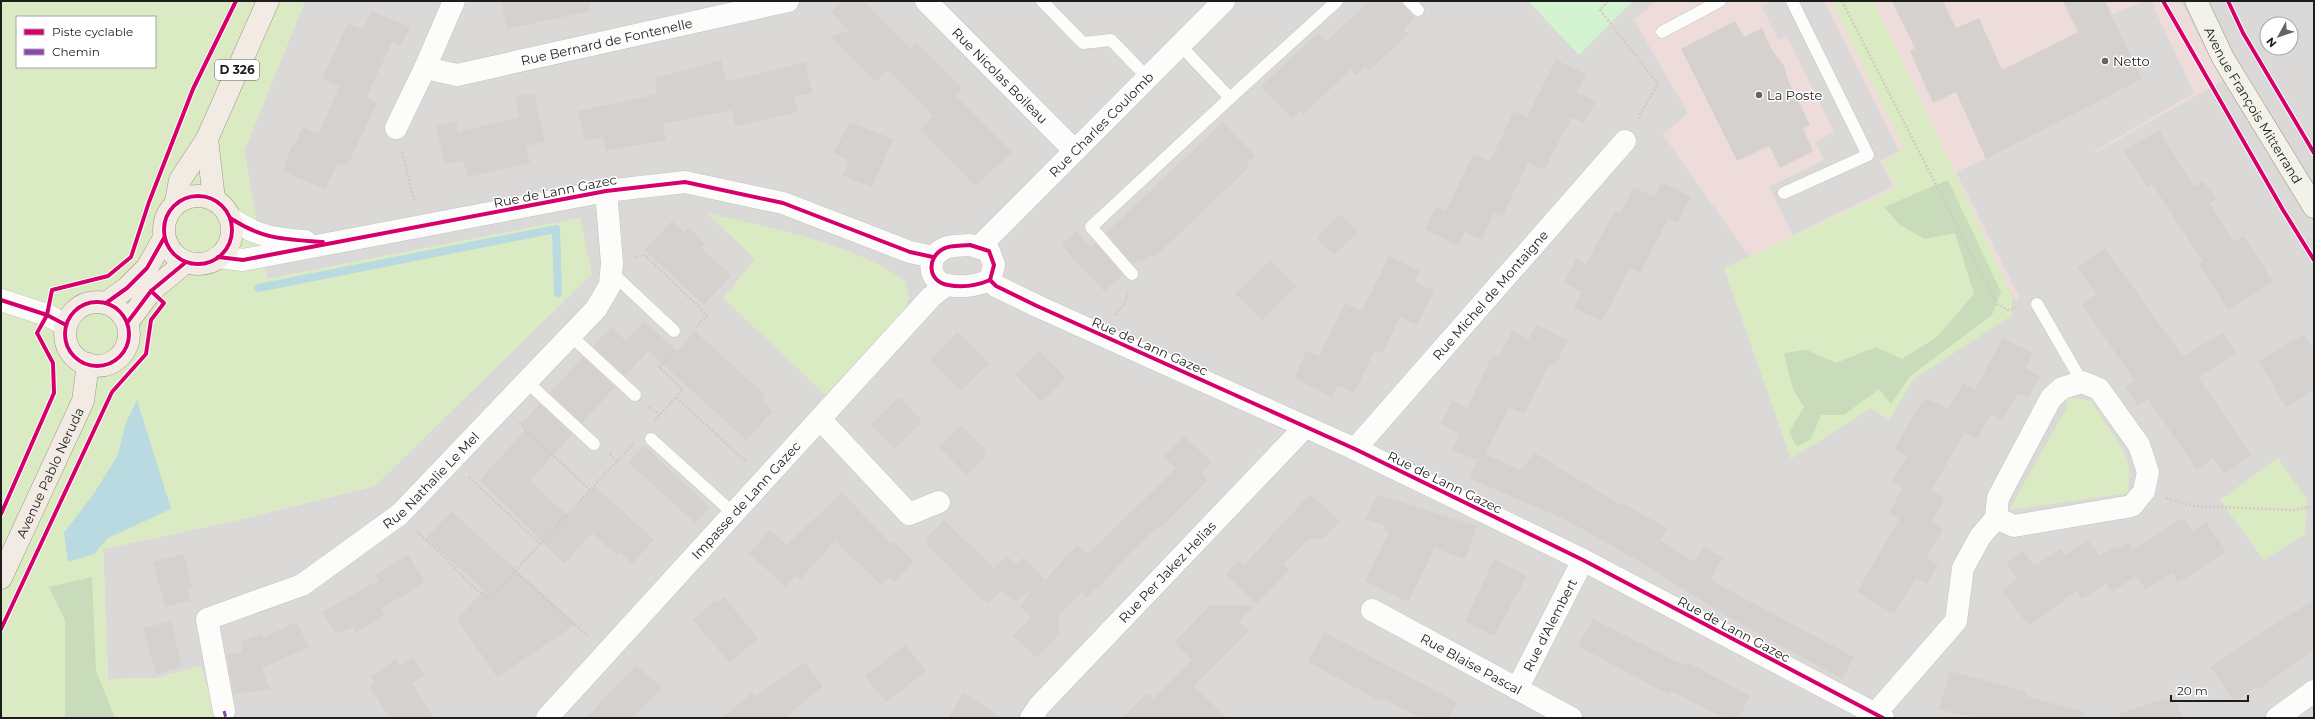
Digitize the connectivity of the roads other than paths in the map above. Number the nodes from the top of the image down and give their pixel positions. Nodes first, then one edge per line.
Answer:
1 (268, 1) edge
2 (454, 1) edge
3 (788, 1) edge
4 (926, 1) edge
5 (1042, 1) edge
6 (1224, 1) edge
7 (1336, 1) edge
8 (1409, 1) edge
9 (1720, 1) edge
10 (1792, 1) edge
11 (2196, 1) edge
12 (1418, 10) dead end
13 (1662, 32) dead end
14 (1180, 45) junction
15 (425, 68) junction
16 (1147, 77) junction
17 (1230, 98) junction
18 (396, 128) road end
19 (207, 139) junction
20 (1625, 141) road end
21 (1074, 150) junction
22 (606, 190) junction
23 (1784, 194) dead end
24 (214, 199) junction
25 (176, 202) junction
26 (2314, 207) edge
27 (230, 218) junction
28 (164, 238) junction
29 (338, 243) junction
30 (979, 247) junction
31 (218, 257) junction
32 (933, 257) junction
33 (186, 262) junction
34 (611, 272) junction
35 (1132, 274) dead end
36 (990, 280) junction
37 (946, 285) junction
38 (1, 300) edge
39 (106, 303) junction
40 (2037, 304) dead end
41 (127, 323) junction
42 (66, 326) junction
43 (674, 331) dead end
44 (571, 336) junction
45 (88, 364) junction
46 (527, 382) junction
47 (2082, 382) junction
48 (635, 395) dead end
49 (820, 419) junction
50 (1305, 427) junction
51 (651, 439) dead end
52 (594, 444) dead end
53 (1354, 449) junction
54 (939, 502) dead end
55 (733, 513) junction
56 (1996, 518) junction
57 (1583, 560) junction
58 (1, 578) edge
59 (1372, 610) dead end
60 (1517, 689) junction
61 (2314, 692) edge
62 (224, 711) dead end
63 (1879, 716) edge
64 (548, 718) edge
65 (1031, 718) edge
66 (1571, 718) edge
67 (2277, 718) edge

1 - 19 main road, D 326
2 - 15 street
3 - 15 street, Rue Bernard de Fontenelle
4 - 21 street, Rue Nicolas Boileau
5 - 16 lane
6 - 14 street, Rue Charles Coulomb
7 - 17 lane
8 - 12 lane
9 - 13 lane
10 - 23 lane
11 - 26 main road, Avenue François Mitterrand
14 - 16 street, Rue Charles Coulomb
14 - 17 lane
15 - 18 street
16 - 21 street, Rue Charles Coulomb
17 - 35 lane
19 - 24 main road
19 - 25 main road, D 326
20 - 53 street, Rue Michel de Montaigne
21 - 30 street, Rue Charles Coulomb
22 - 29 street, Rue de Lann Gazec
22 - 32 street, Rue de Lann Gazec
22 - 34 street, Rue Nathalie Le Mel
24 - 25 main road
24 - 27 main road
25 - 28 main road
27 - 29 street
27 - 31 main road
28 - 33 main road
28 - 39 main road
29 - 31 street
30 - 32 street
30 - 36 street
31 - 33 main road
32 - 37 street
33 - 41 main road
34 - 43 lane
34 - 44 street, Rue Nathalie Le Mel
36 - 37 street
36 - 50 street, Rue de Lann Gazec
37 - 49 street, Impasse de Lann Gazec
38 - 42 street
39 - 41 main road
39 - 42 main road
40 - 47 lane
41 - 45 main road
42 - 45 main road
44 - 46 street, Rue Nathalie Le Mel
44 - 48 lane
45 - 58 main road, Avenue Pablo Neruda
46 - 52 lane
46 - 62 street, Rue Nathalie Le Mel
47 - 56 street
47 - 56 street
49 - 54 street
49 - 55 street, Impasse de Lann Gazec
50 - 53 street, Rue de Lann Gazec
50 - 65 street, Rue Per Jakez Helias
51 - 55 lane
53 - 57 street, Rue de Lann Gazec
55 - 64 street, Impasse de Lann Gazec
56 - 63 street
57 - 60 street, Rue d'Alembert
57 - 63 street, Rue de Lann Gazec
59 - 60 street, Rue Blaise Pascal
60 - 66 street, Rue Blaise Pascal
61 - 67 street

